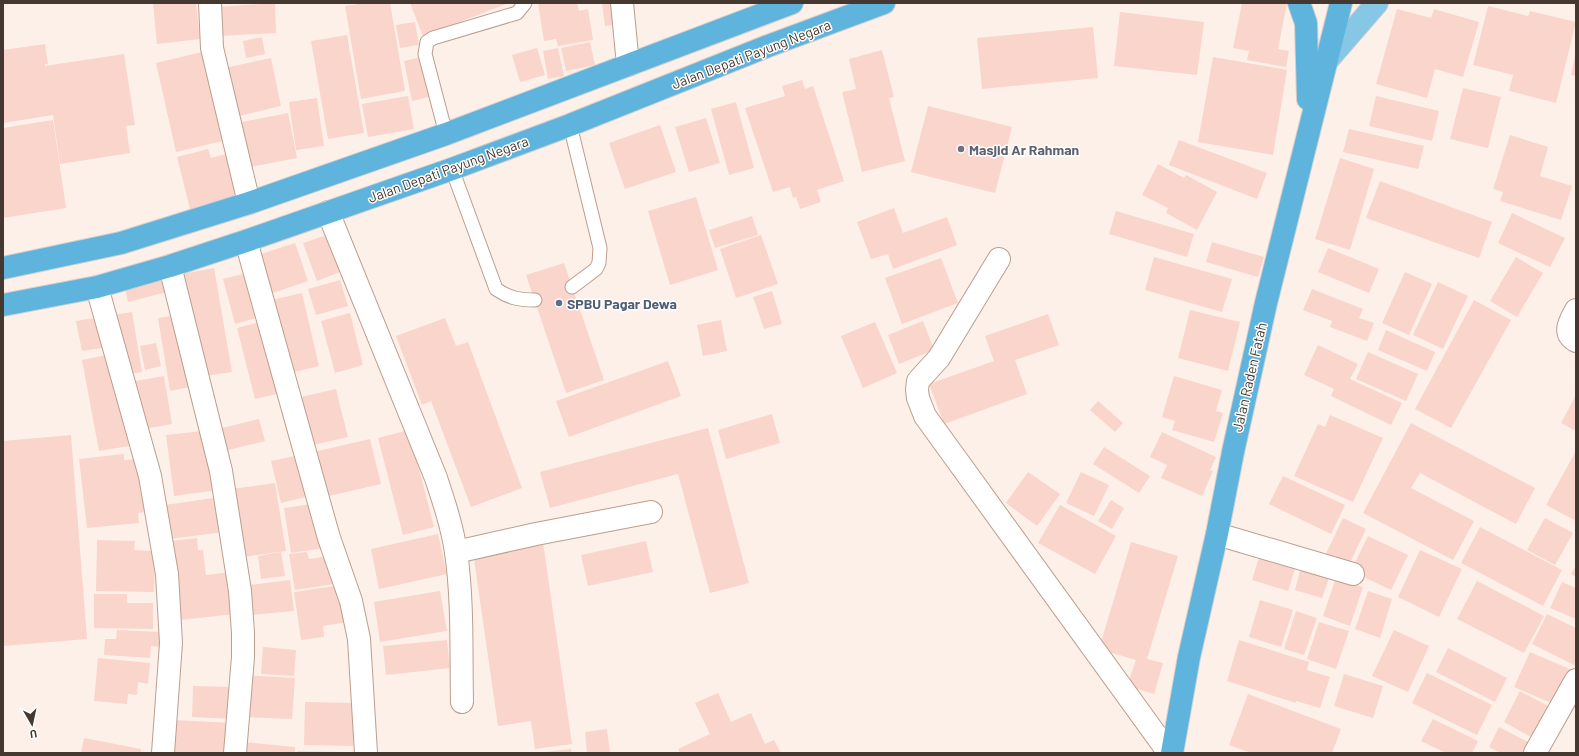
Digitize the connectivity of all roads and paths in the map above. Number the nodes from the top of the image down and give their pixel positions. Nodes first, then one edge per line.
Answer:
1 (210, 3) edge
2 (525, 3) edge
3 (622, 3) edge
4 (792, 3) edge
5 (884, 3) edge
6 (1300, 3) edge
7 (1341, 3) edge
8 (1377, 3) edge
9 (761, 9) edge
10 (1325, 63) junction
11 (628, 65) junction
12 (570, 125) junction
13 (1309, 126) junction
14 (446, 134) junction
15 (452, 169) junction
16 (249, 203) junction
17 (328, 212) junction
18 (246, 241) junction
19 (999, 259) dead end
20 (170, 266) junction
21 (3, 267) edge
22 (97, 287) junction
23 (572, 287) dead end
24 (535, 300) dead end
25 (3, 304) edge
26 (1576, 310) edge
27 (1576, 341) edge
28 (651, 512) dead end
29 (1217, 534) junction
30 (456, 552) junction
31 (1353, 574) dead end
32 (1576, 680) edge
33 (462, 702) dead end
34 (163, 753) edge
35 (235, 753) edge
36 (366, 753) edge
37 (1170, 753) edge
38 (1535, 753) edge

1 - 16 street
2 - 14 lane
3 - 11 street
4 - 9 highway
5 - 12 highway, Jalan Depati Payung Negara
6 - 13 highway
7 - 10 highway, Jalan Raden Fatah
8 - 10 main road
9 - 11 highway
10 - 13 highway, Jalan Raden Fatah
11 - 14 highway
12 - 15 highway, Jalan Depati Payung Negara
12 - 23 lane
13 - 29 highway, Jalan Raden Fatah
14 - 16 highway
15 - 17 highway, Jalan Depati Payung Negara
15 - 24 lane
16 - 21 highway
17 - 18 highway, Jalan Depati Payung Negara
17 - 30 street
18 - 20 highway, Jalan Depati Payung Negara
18 - 36 street
19 - 37 street
20 - 22 highway, Jalan Depati Payung Negara
20 - 35 street
22 - 25 highway, Jalan Depati Payung Negara
22 - 34 street
26 - 27 street
28 - 30 street
29 - 31 street
29 - 37 highway, Jalan Raden Fatah
30 - 33 street
32 - 38 street

